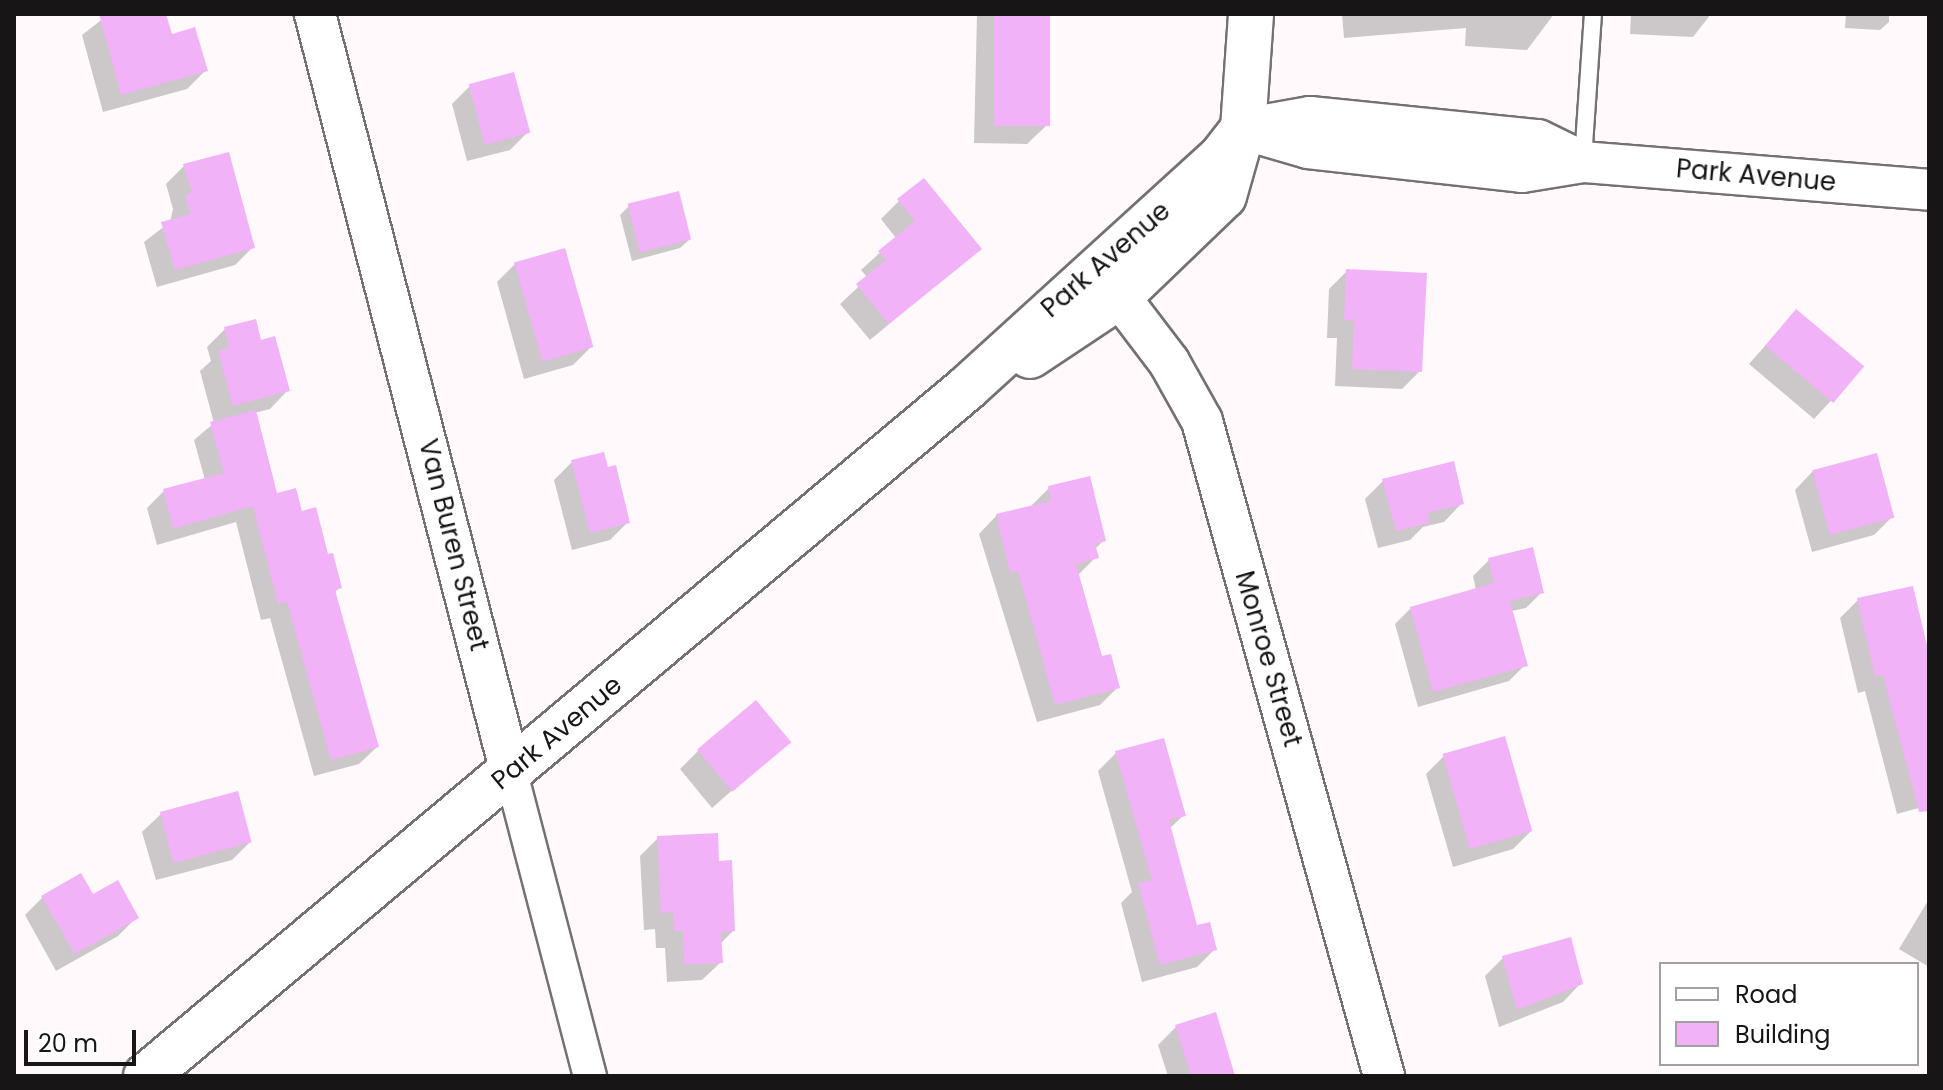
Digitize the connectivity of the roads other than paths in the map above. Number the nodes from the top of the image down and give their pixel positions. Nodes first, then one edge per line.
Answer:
1 (315, 14) edge
2 (1251, 14) edge
3 (1593, 14) edge
4 (1243, 129) junction
5 (1583, 162) junction
6 (1928, 187) edge
7 (1108, 282) junction
8 (511, 773) junction
9 (146, 1076) edge
10 (590, 1076) edge
11 (1384, 1076) edge

1 - 8 street, Van Buren Street
2 - 4 main road
3 - 5 lane
4 - 5 street, Park Avenue
4 - 7 main road, Park Avenue
5 - 6 street, Park Avenue
7 - 8 main road, Park Avenue
7 - 11 street, Monroe Street
8 - 9 main road, Park Avenue
8 - 10 street, Van Buren Street

